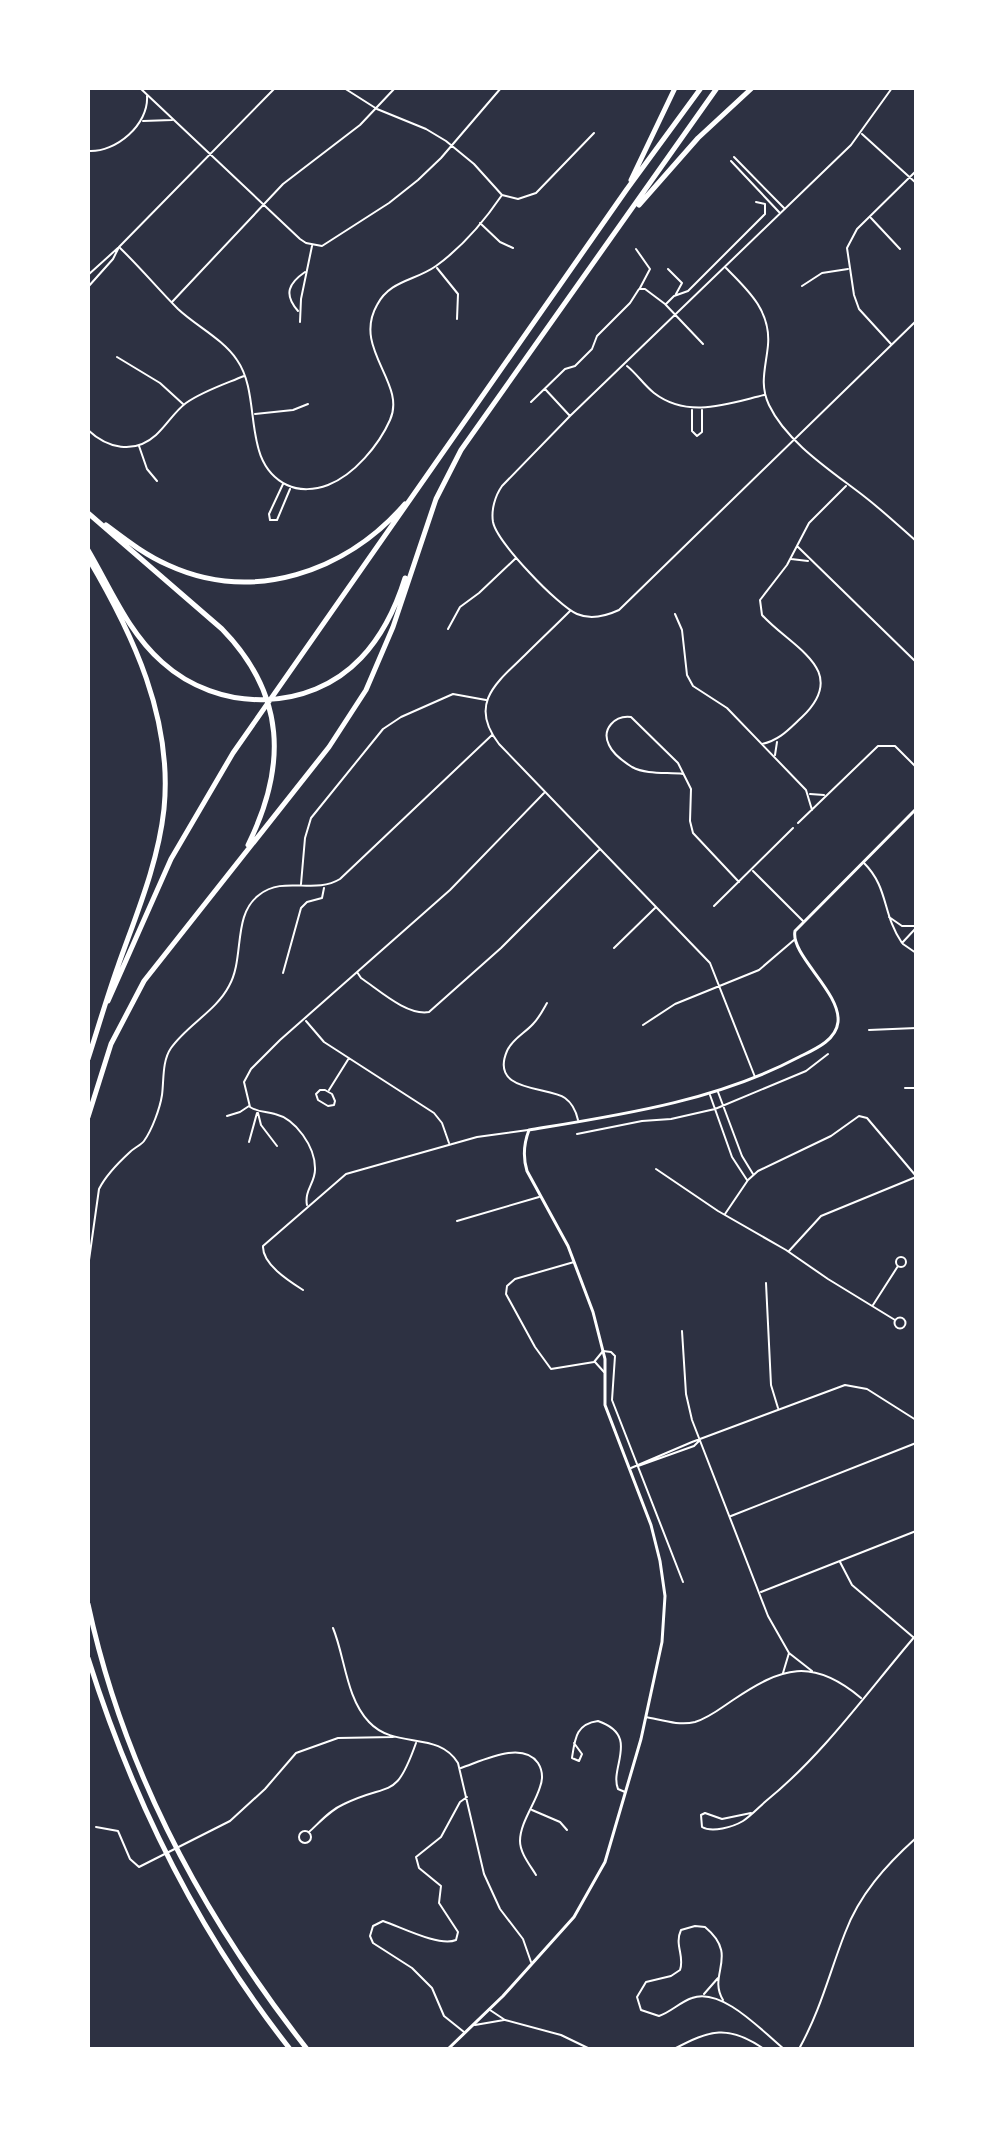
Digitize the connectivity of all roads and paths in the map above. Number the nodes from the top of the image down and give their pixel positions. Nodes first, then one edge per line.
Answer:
1 (140, 88) edge
2 (275, 88) edge
3 (344, 88) edge
4 (395, 88) edge
5 (501, 88) edge
6 (675, 88) edge
7 (701, 88) edge
8 (717, 88) edge
9 (752, 88) edge
10 (892, 88) edge
11 (147, 95) junction
12 (377, 109) junction
13 (174, 120) junction
14 (142, 121) junction
15 (594, 133) dead end
16 (861, 133) junction
17 (451, 145) junction
18 (88, 151) edge
19 (209, 154) junction
20 (734, 157) dead end
21 (731, 161) dead end
22 (916, 171) edge
23 (910, 178) junction
24 (916, 183) edge
25 (627, 189) junction
26 (502, 195) junction
27 (756, 202) dead end
28 (263, 205) junction
29 (785, 209) junction
30 (780, 213) junction
31 (870, 217) junction
32 (625, 220) junction
33 (480, 223) junction
34 (312, 245) junction
35 (119, 247) junction
36 (513, 248) dead end
37 (636, 249) dead end
38 (900, 249) dead end
39 (436, 267) junction
40 (726, 268) junction
41 (668, 269) dead end
42 (849, 269) junction
43 (306, 271) junction
44 (88, 275) edge
45 (802, 286) dead end
46 (88, 287) edge
47 (639, 289) junction
48 (676, 295) junction
49 (172, 302) junction
50 (665, 304) junction
51 (300, 312) junction
52 (676, 317) junction
53 (457, 319) dead end
54 (916, 321) edge
55 (300, 322) dead end
56 (703, 344) dead end
57 (892, 345) junction
58 (117, 357) dead end
59 (626, 365) junction
60 (245, 375) junction
61 (544, 389) junction
62 (765, 395) junction
63 (531, 402) dead end
64 (308, 404) dead end
65 (183, 405) junction
66 (692, 409) junction
67 (702, 409) junction
68 (254, 414) junction
69 (570, 416) junction
70 (88, 430) edge
71 (796, 439) junction
72 (139, 445) junction
73 (157, 481) dead end
74 (283, 483) junction
75 (847, 485) junction
76 (291, 487) junction
77 (416, 491) junction
78 (88, 513) edge
79 (916, 541) edge
80 (796, 546) junction
81 (88, 550) edge
82 (88, 558) edge
83 (516, 558) junction
84 (414, 559) junction
85 (790, 559) junction
86 (809, 561) junction
87 (570, 610) junction
88 (675, 614) dead end
89 (448, 629) dead end
90 (916, 662) edge
91 (487, 700) junction
92 (492, 735) junction
93 (777, 741) junction
94 (762, 744) junction
95 (775, 758) junction
96 (916, 767) edge
97 (683, 774) junction
98 (545, 792) junction
99 (809, 794) junction
100 (827, 795) junction
101 (916, 809) edge
102 (812, 810) junction
103 (798, 823) dead end
104 (793, 828) dead end
105 (600, 849) junction
106 (246, 850) junction
107 (863, 862) junction
108 (751, 870) junction
109 (739, 882) junction
110 (301, 886) junction
111 (324, 886) junction
112 (714, 906) dead end
113 (656, 907) junction
114 (888, 916) junction
115 (803, 921) junction
116 (916, 927) edge
117 (794, 940) junction
118 (902, 943) junction
119 (614, 948) dead end
120 (916, 953) edge
121 (357, 972) junction
122 (283, 973) dead end
123 (720, 985) junction
124 (108, 1001) junction
125 (547, 1003) dead end
126 (305, 1020) junction
127 (643, 1025) dead end
128 (916, 1028) edge
129 (869, 1030) dead end
130 (828, 1054) dead end
131 (349, 1058) junction
132 (88, 1059) edge
133 (755, 1077) junction
134 (905, 1088) dead end
135 (916, 1088) edge
136 (329, 1091) junction
137 (717, 1091) junction
138 (709, 1093) junction
139 (250, 1105) junction
140 (723, 1106) junction
141 (715, 1109) junction
142 (258, 1112) junction
143 (227, 1116) dead end
144 (88, 1117) edge
145 (578, 1121) junction
146 (529, 1130) junction
147 (577, 1134) dead end
148 (249, 1142) dead end
149 (737, 1142) junction
150 (449, 1145) junction
151 (728, 1145) junction
152 (277, 1146) dead end
153 (656, 1169) dead end
154 (753, 1175) junction
155 (916, 1176) edge
156 (748, 1180) junction
157 (540, 1197) junction
158 (307, 1205) junction
159 (724, 1215) junction
160 (457, 1221) dead end
161 (789, 1252) junction
162 (575, 1262) junction
163 (898, 1266) dead end
164 (88, 1267) edge
165 (766, 1283) dead end
166 (303, 1290) dead end
167 (872, 1306) junction
168 (895, 1320) dead end
169 (682, 1331) dead end
170 (603, 1351) junction
171 (594, 1362) junction
172 (605, 1373) junction
173 (779, 1410) junction
174 (916, 1420) edge
175 (699, 1441) junction
176 (916, 1443) edge
177 (636, 1466) junction
178 (630, 1468) junction
179 (730, 1516) junction
180 (916, 1531) edge
181 (840, 1561) junction
182 (683, 1582) dead end
183 (759, 1593) junction
184 (88, 1604) edge
185 (333, 1628) dead end
186 (915, 1636) edge
187 (789, 1653) junction
188 (88, 1658) edge
189 (813, 1671) junction
190 (783, 1673) junction
191 (862, 1698) junction
192 (646, 1717) junction
193 (394, 1737) junction
194 (416, 1742) junction
195 (574, 1743) dead end
196 (460, 1768) junction
197 (626, 1793) junction
198 (467, 1797) junction
199 (531, 1809) junction
200 (751, 1813) junction
201 (96, 1827) dead end
202 (567, 1830) dead end
203 (309, 1832) dead end
204 (916, 1838) edge
205 (536, 1875) dead end
206 (531, 1962) junction
207 (719, 1977) junction
208 (703, 1995) junction
209 (723, 2000) junction
210 (490, 2009) junction
211 (505, 2020) junction
212 (472, 2026) junction
213 (465, 2033) junction
214 (290, 2049) edge
215 (307, 2049) edge
216 (448, 2049) edge
217 (590, 2049) edge
218 (674, 2049) edge
219 (764, 2049) edge
220 (784, 2049) edge
221 (799, 2049) edge

1 - 11 street
2 - 19 street
3 - 12 street
4 - 12 street
5 - 17 street
6 - 25 highway
7 - 25 highway
8 - 32 highway
9 - 32 highway
10 - 16 street
11 - 13 street
11 - 14 street
12 - 17 street
12 - 28 street
13 - 14 street
13 - 19 street
14 - 18 street
15 - 26 street
16 - 23 street
16 - 29 street
17 - 26 street
17 - 34 street
19 - 28 street
19 - 35 street
20 - 29 street
21 - 30 street
22 - 23 street
23 - 24 street
23 - 31 street
25 - 77 highway
26 - 33 street
27 - 48 street
28 - 34 street
28 - 49 street
29 - 30 street
30 - 40 street
31 - 38 street
31 - 42 street
32 - 84 highway
33 - 36 street
33 - 39 street
34 - 43 street
35 - 44 street
35 - 46 street
35 - 49 street
37 - 47 street
39 - 53 street
39 - 76 street
40 - 52 street
40 - 62 street
41 - 48 street
42 - 45 street
42 - 57 street
43 - 51 street
43 - 51 street
47 - 50 street
47 - 61 street
48 - 50 street
49 - 60 street
50 - 52 street
51 - 55 street
52 - 56 street
52 - 59 street
54 - 57 street
57 - 71 street
58 - 65 street
59 - 66 street
59 - 69 street
60 - 65 street
60 - 68 street
61 - 63 street
61 - 69 street
62 - 67 street
62 - 71 street
64 - 68 street
65 - 72 street
66 - 67 street
66 - 67 street
68 - 74 street
69 - 83 street
70 - 72 street
71 - 75 street
71 - 87 street
72 - 73 street
74 - 76 street
74 - 76 street
75 - 79 street
75 - 80 street
77 - 78 highway
77 - 124 highway
78 - 106 highway
80 - 85 street
80 - 86 street
81 - 84 highway
82 - 124 highway
83 - 87 street
83 - 89 street
84 - 106 highway
85 - 86 street
85 - 93 street
86 - 90 street
87 - 91 street
88 - 94 street
91 - 92 street
91 - 110 street
92 - 98 street
92 - 111 street
93 - 94 street
93 - 95 street
94 - 95 street
95 - 99 street
96 - 100 street
97 - 97 street
97 - 109 street
98 - 105 street
98 - 121 street
99 - 100 street
99 - 102 street
100 - 102 street
101 - 107 street
102 - 103 street
104 - 108 street
105 - 113 street
105 - 121 street
106 - 144 highway
107 - 114 street
107 - 115 street
108 - 109 street
108 - 115 street
109 - 112 street
110 - 111 street
110 - 164 street
111 - 122 street
113 - 119 street
113 - 123 street
114 - 116 street
114 - 118 street
115 - 117 street
116 - 118 street
117 - 123 street
117 - 133 street
118 - 120 street
121 - 126 street
123 - 127 street
123 - 133 street
124 - 132 highway
125 - 145 street
126 - 131 street
126 - 139 street
128 - 129 street
130 - 140 street
131 - 136 street
131 - 150 street
133 - 137 street
134 - 135 street
136 - 136 street
137 - 138 street
137 - 140 street
138 - 141 street
138 - 145 street
139 - 142 street
139 - 143 street
140 - 141 street
140 - 149 street
141 - 147 street
141 - 151 street
142 - 148 street
142 - 152 street
142 - 158 street
145 - 146 street
146 - 150 street
146 - 157 street
149 - 151 street
149 - 154 street
150 - 158 street
151 - 156 street
153 - 159 street
154 - 155 street
154 - 156 street
155 - 161 street
156 - 159 street
157 - 160 street
157 - 162 street
158 - 166 street
159 - 161 street
161 - 167 street
162 - 170 street
162 - 171 street
163 - 167 street
165 - 173 street
167 - 168 street
169 - 175 street
170 - 171 street
170 - 172 street
170 - 177 street
171 - 172 street
172 - 178 street
173 - 174 street
173 - 175 street
175 - 177 street
175 - 179 street
176 - 179 street
177 - 178 street
177 - 182 street
178 - 192 street
179 - 183 street
180 - 181 street
181 - 183 street
181 - 186 street
183 - 187 street
184 - 215 highway
185 - 193 street
186 - 191 street
187 - 189 street
187 - 190 street
188 - 214 highway
189 - 190 street
189 - 191 street
190 - 192 street
191 - 200 street
192 - 197 street
193 - 194 street
193 - 201 street
194 - 196 street
194 - 203 street
195 - 197 street
196 - 198 street
196 - 199 street
197 - 206 street
198 - 206 street
198 - 213 street
199 - 202 street
199 - 205 street
200 - 200 street
204 - 221 street
206 - 210 street
207 - 208 street
207 - 208 street
207 - 209 street
208 - 209 street
209 - 220 street
210 - 211 street
210 - 212 street
211 - 212 street
211 - 217 street
212 - 213 street
213 - 216 street
218 - 219 street

